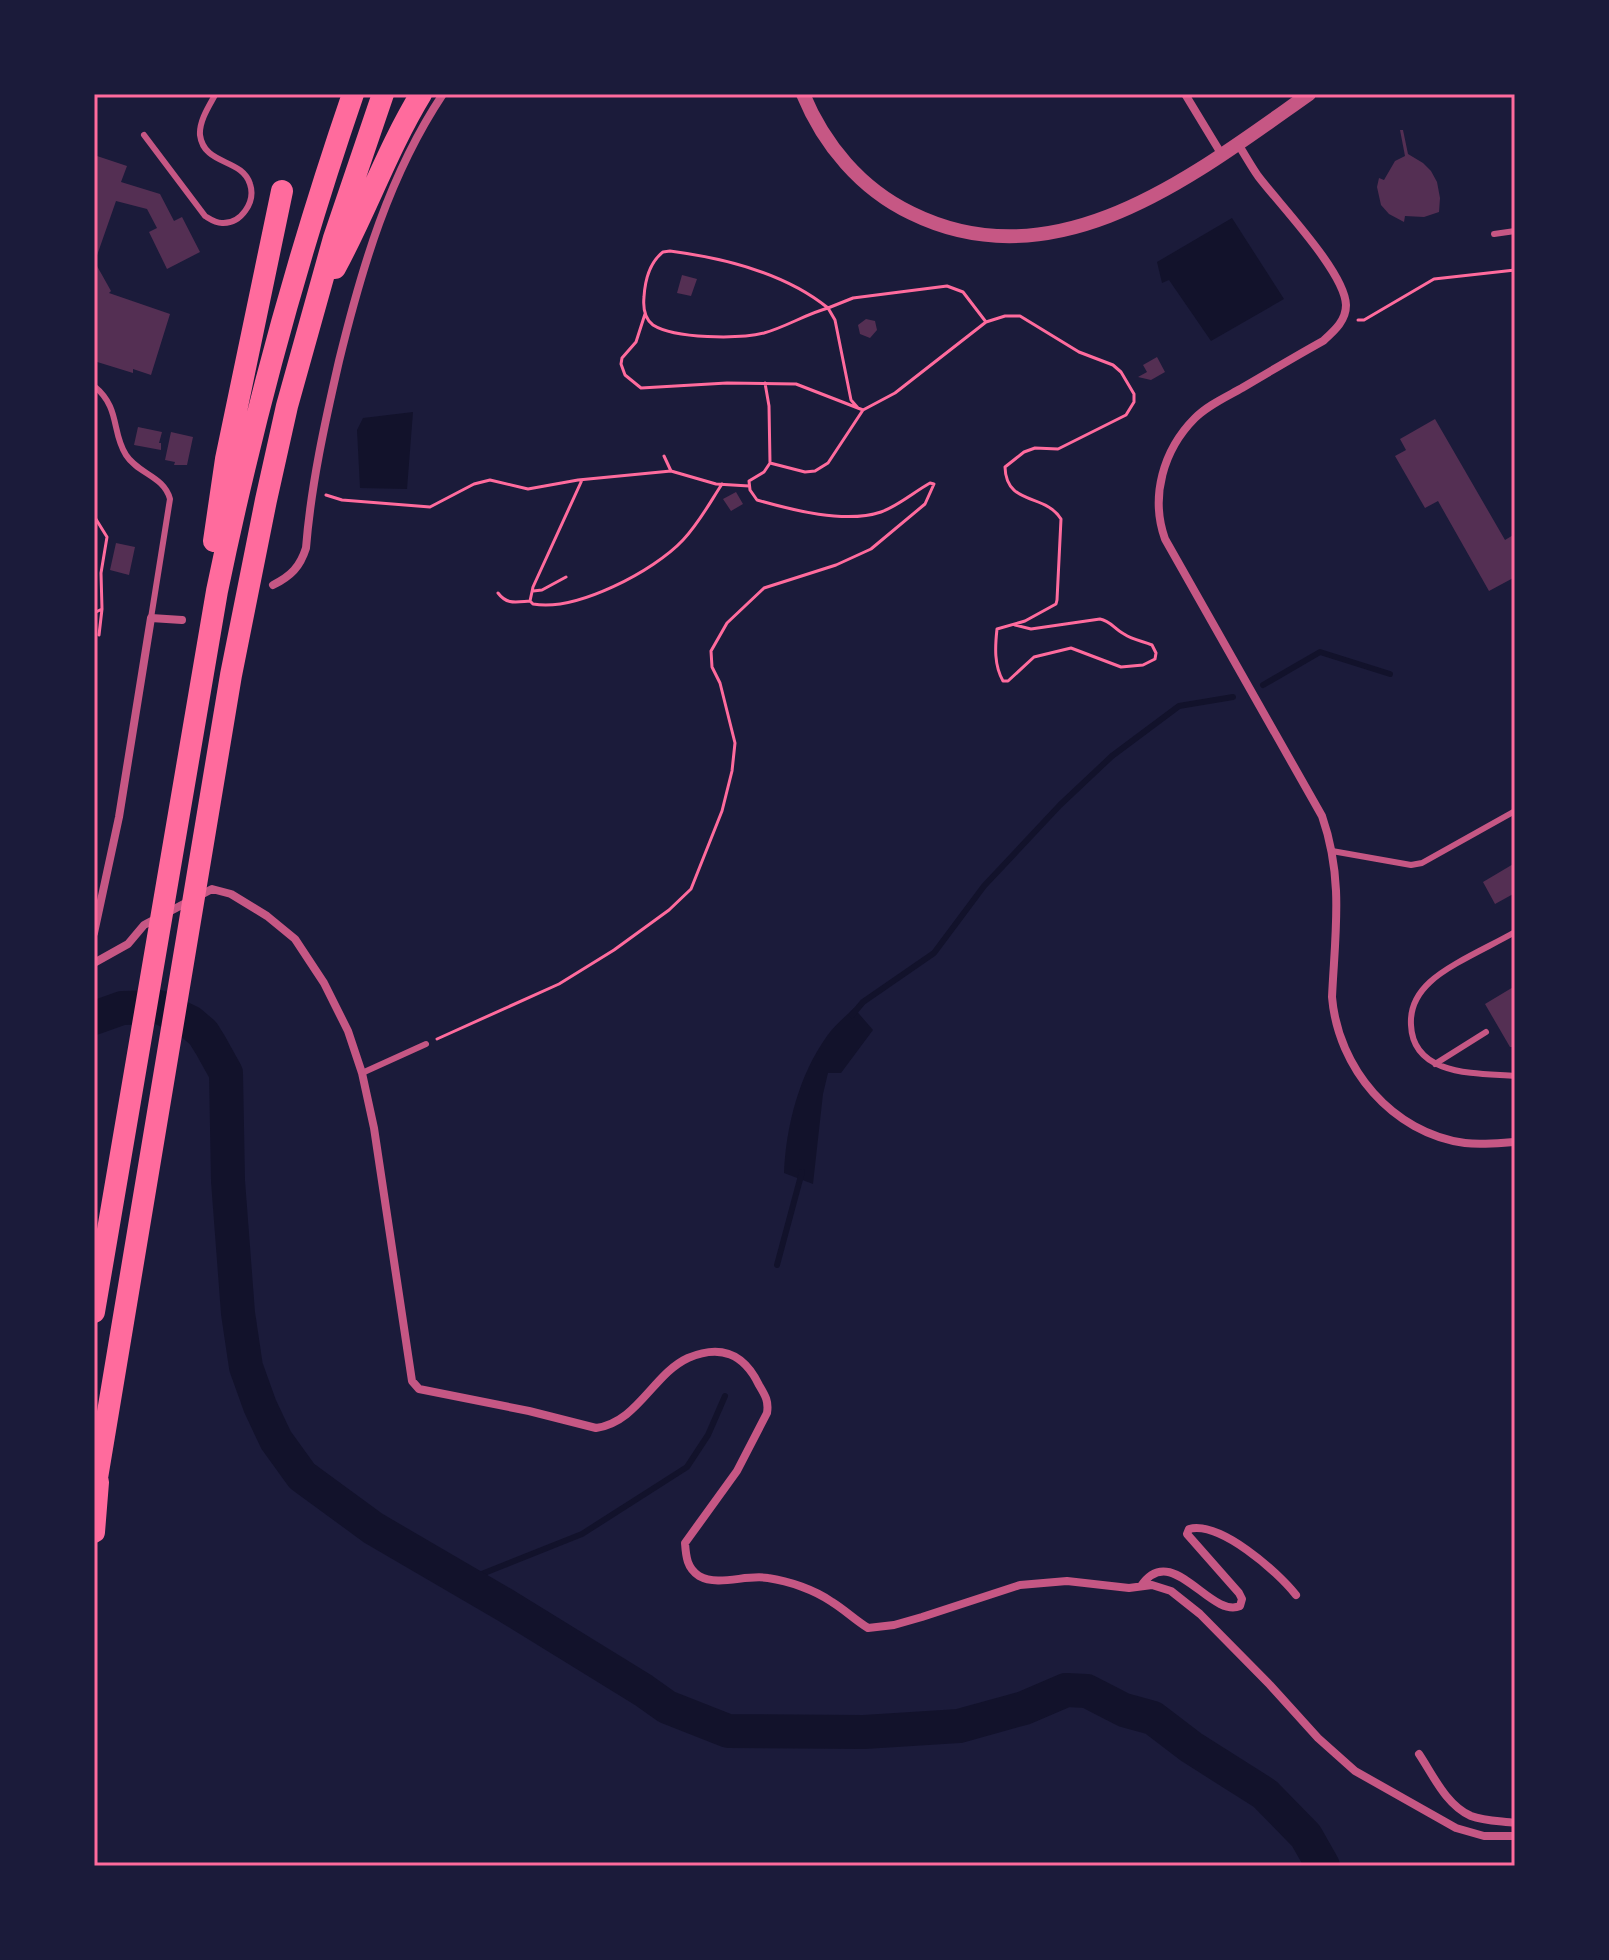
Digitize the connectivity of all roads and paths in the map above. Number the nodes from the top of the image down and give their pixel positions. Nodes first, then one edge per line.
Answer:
1 (353, 94) edge
2 (383, 94) edge
3 (421, 94) edge
4 (443, 94) edge
5 (803, 94) edge
6 (1185, 94) edge
7 (1309, 94) edge
8 (215, 95) edge
9 (144, 135) dead end
10 (1238, 144) junction
11 (1222, 155) junction
12 (282, 191) dead end
13 (1515, 231) edge
14 (1494, 234) dead end
15 (1515, 270) edge
16 (317, 300) junction
17 (828, 308) junction
18 (645, 314) junction
19 (1342, 321) junction
20 (986, 322) junction
21 (765, 383) junction
22 (94, 386) edge
23 (863, 410) junction
24 (664, 456) dead end
25 (770, 463) junction
26 (671, 471) junction
27 (582, 480) junction
28 (722, 484) junction
29 (749, 486) junction
30 (314, 487) junction
31 (94, 516) edge
32 (566, 577) dead end
33 (273, 585) dead end
34 (531, 591) junction
35 (498, 593) dead end
36 (530, 601) junction
37 (102, 609) junction
38 (94, 613) edge
39 (151, 618) junction
40 (182, 620) dead end
41 (1015, 625) junction
42 (99, 635) dead end
43 (193, 733) junction
44 (1515, 811) edge
45 (1332, 851) junction
46 (1515, 932) edge
47 (94, 933) edge
48 (94, 963) edge
49 (1486, 1032) dead end
50 (426, 1044) joint
51 (1435, 1064) junction
52 (362, 1073) junction
53 (1515, 1076) edge
54 (1515, 1142) edge
55 (94, 1312) edge
56 (99, 1469) junction
57 (94, 1496) edge
58 (94, 1532) edge
59 (1141, 1586) junction
60 (1296, 1595) dead end
61 (1419, 1754) dead end
62 (1515, 1823) edge
63 (1515, 1836) edge

1 - 43 highway
2 - 16 highway
3 - 16 highway
4 - 30 street
5 - 11 street
6 - 11 street
7 - 10 street
8 - 9 lane
10 - 11 street
10 - 19 street
12 - 43 highway
13 - 14 lane
15 - 19 path
16 - 56 highway
17 - 18 path
17 - 18 path
17 - 20 path
17 - 23 path
18 - 21 path
19 - 45 street
20 - 23 path
20 - 41 path
21 - 23 path
21 - 25 path
22 - 39 lane
23 - 25 path
24 - 26 path
25 - 29 path
26 - 27 path
26 - 28 path
27 - 30 path
27 - 34 path
28 - 29 path
28 - 36 path
29 - 50 path
30 - 33 street
31 - 37 path
32 - 34 path
34 - 36 path
35 - 36 path
37 - 38 path
37 - 42 path
39 - 40 street
39 - 47 street
41 - 41 path
43 - 55 highway
44 - 45 lane
45 - 54 street
46 - 51 lane
48 - 52 street
49 - 51 lane
50 - 52 lane
51 - 53 lane
52 - 59 street
56 - 57 highway
56 - 58 highway
59 - 60 street
59 - 63 street
61 - 62 street

